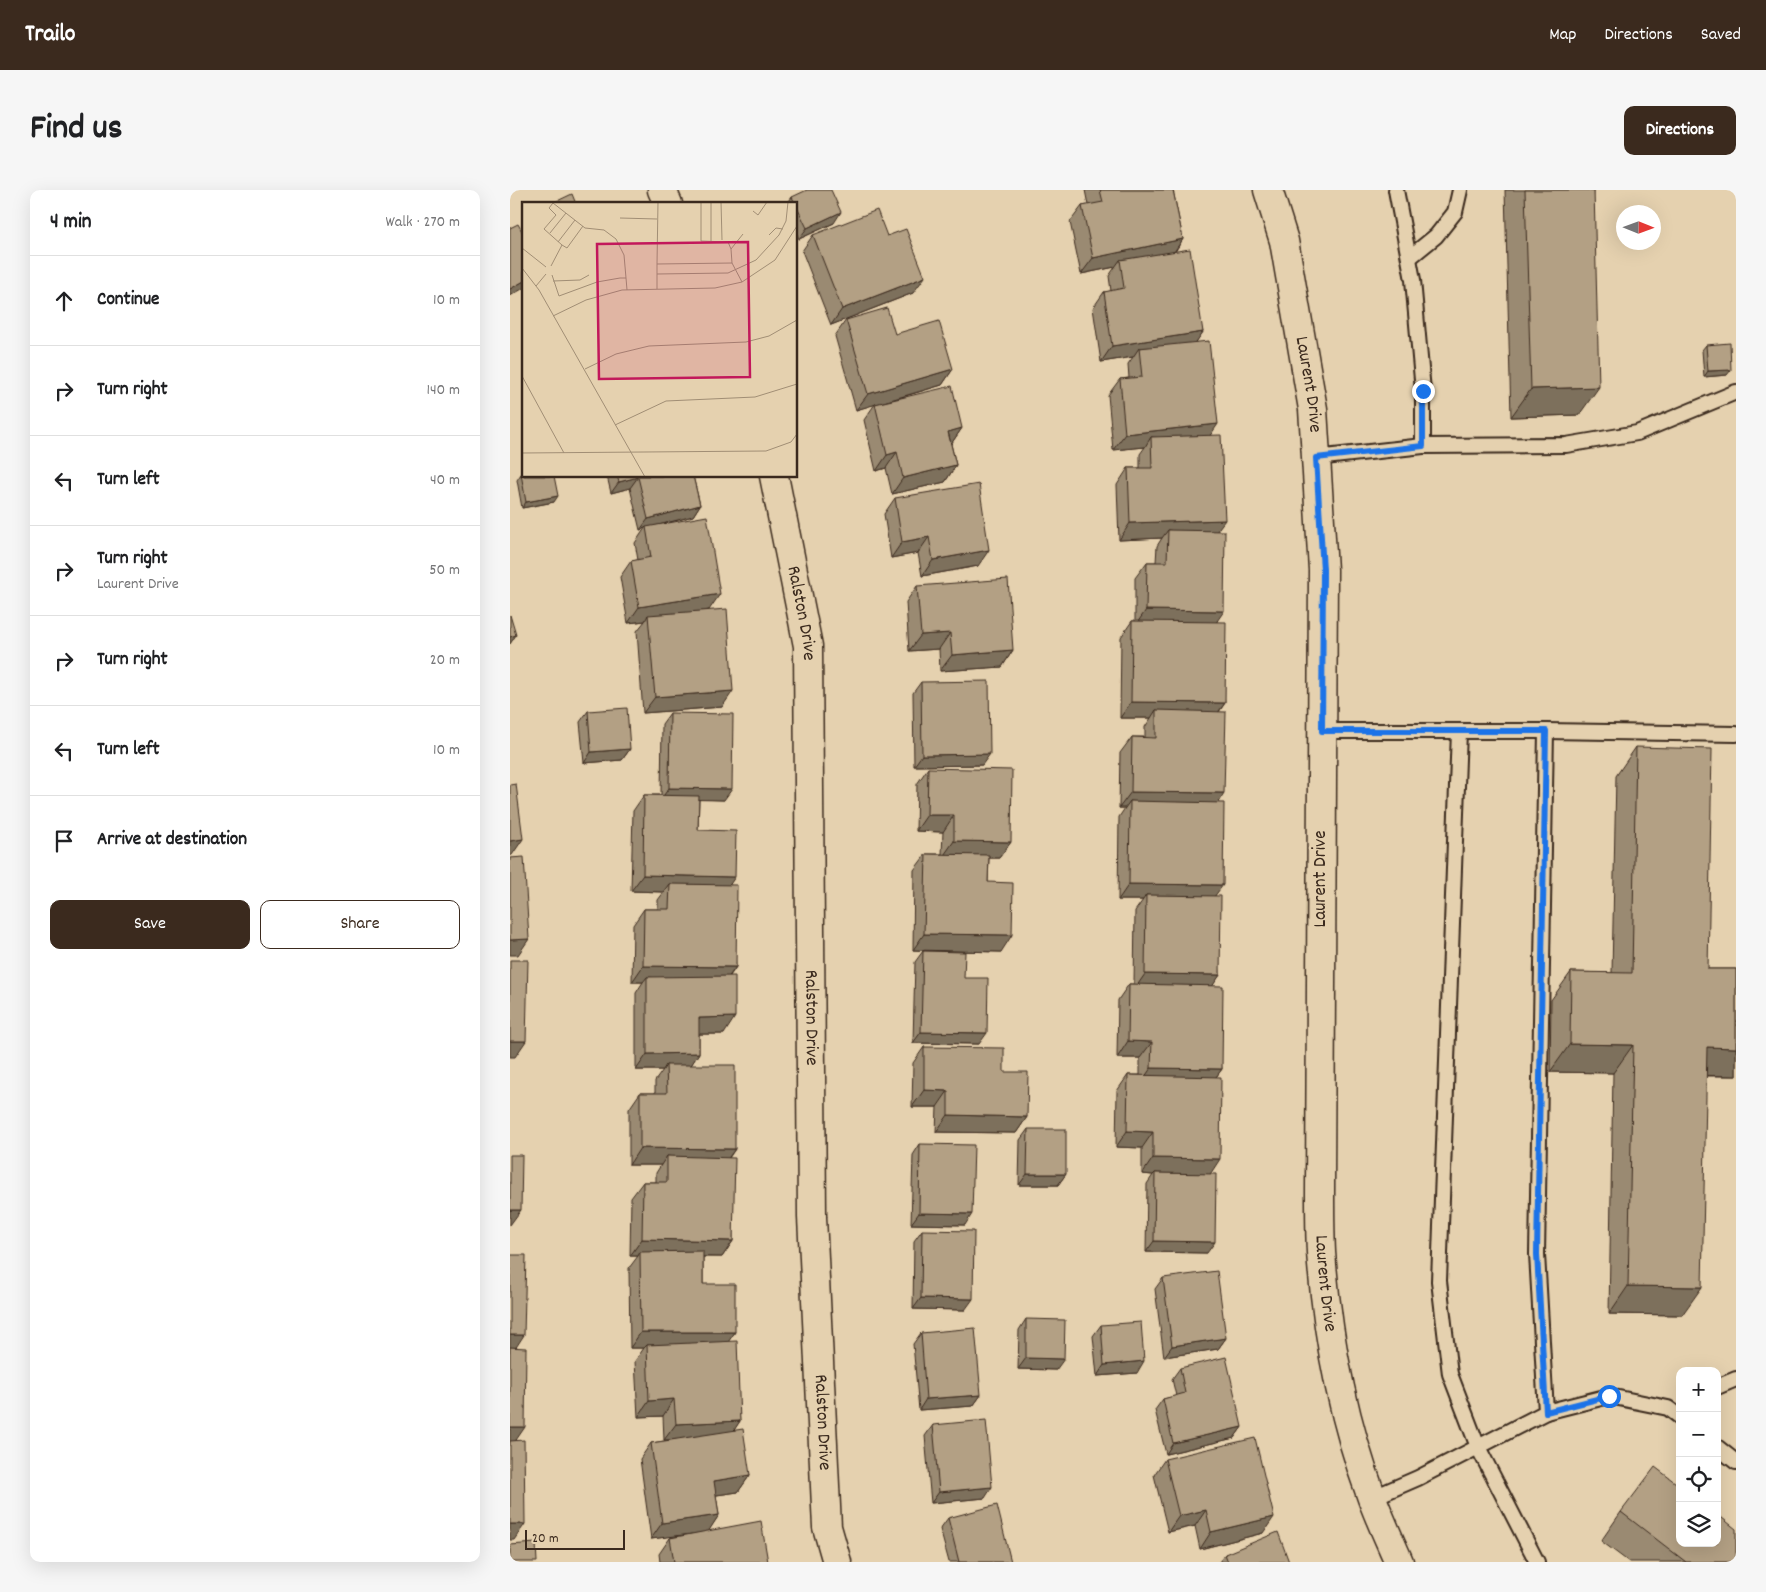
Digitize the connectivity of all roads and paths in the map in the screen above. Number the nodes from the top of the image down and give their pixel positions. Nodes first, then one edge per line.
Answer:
1 (662, 190) edge
2 (1268, 190) edge
3 (1396, 190) edge
4 (1460, 190) edge
5 (667, 202) edge
6 (1409, 258) junction
7 (1736, 392) edge
8 (1423, 446) junction
9 (1316, 458) junction
10 (774, 478) edge
11 (1322, 731) junction
12 (1459, 731) junction
13 (1546, 731) junction
14 (1736, 734) edge
15 (1736, 1378) edge
16 (1721, 1385) edge
17 (1674, 1405) edge
18 (1546, 1412) junction
19 (1478, 1446) junction
20 (1721, 1450) edge
21 (1736, 1462) edge
22 (1372, 1498) junction
23 (836, 1562) edge
24 (1399, 1562) edge
25 (1537, 1562) edge

1 - 5 street
2 - 9 street, Laurent Drive
3 - 6 lane
4 - 6 lane
6 - 8 lane
7 - 8 lane
8 - 9 lane
9 - 11 street, Laurent Drive
10 - 23 street, Ralston Drive
11 - 12 lane
11 - 22 street, Laurent Drive
12 - 13 lane
12 - 19 lane
13 - 14 lane
13 - 18 lane
15 - 16 lane
17 - 18 lane
18 - 19 lane
19 - 22 lane
19 - 25 lane
20 - 21 lane
22 - 24 street, Laurent Drive

